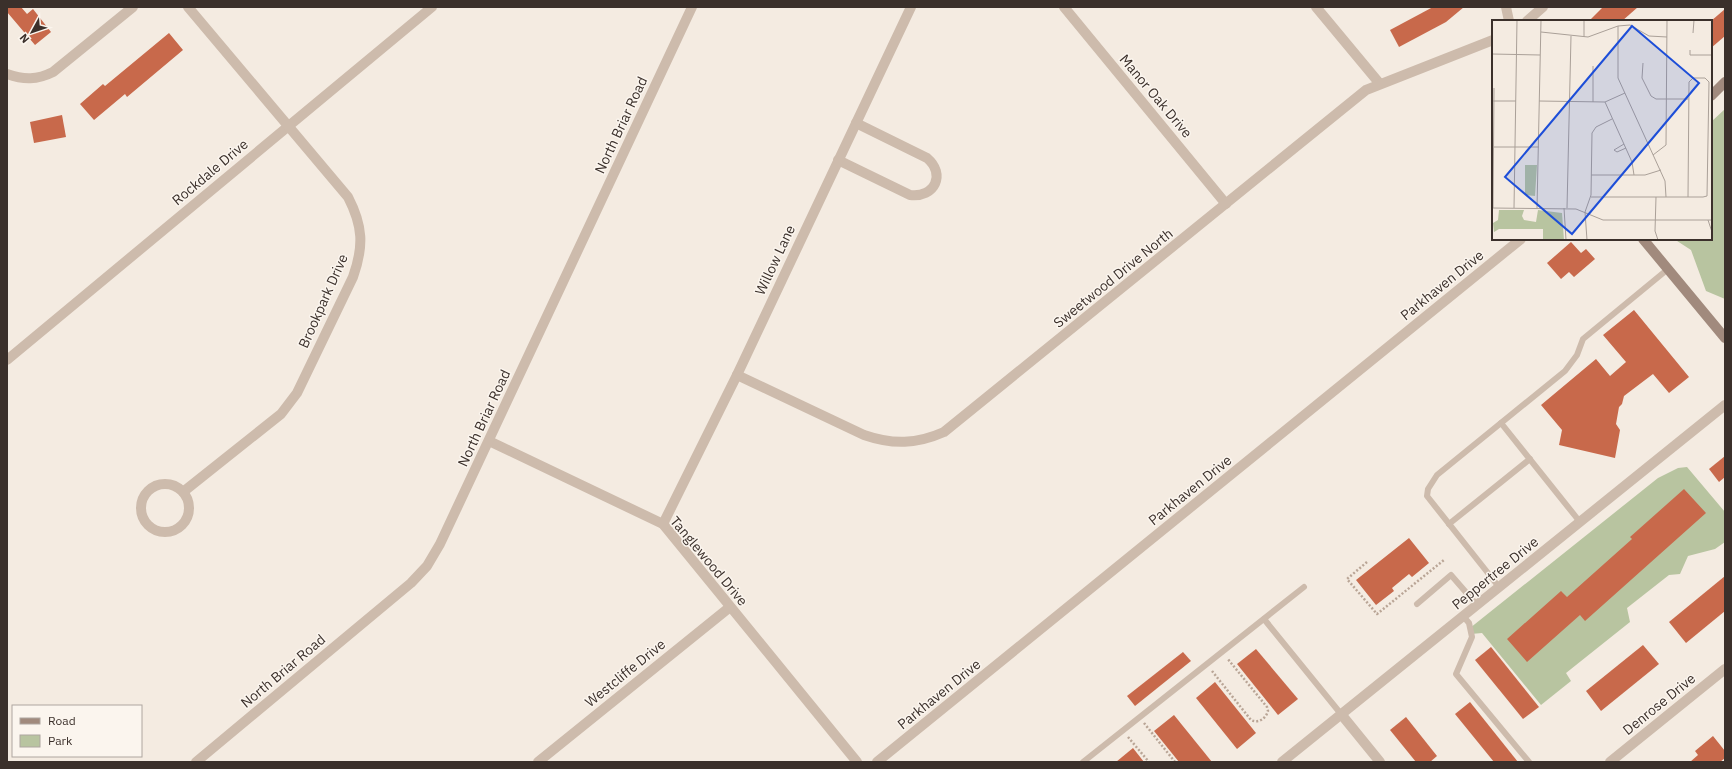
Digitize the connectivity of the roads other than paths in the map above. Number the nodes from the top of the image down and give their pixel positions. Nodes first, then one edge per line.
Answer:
1 (133, 7) edge
2 (188, 7) edge
3 (432, 7) edge
4 (692, 7) edge
5 (911, 7) edge
6 (1064, 7) edge
7 (1316, 7) edge
8 (1506, 7) edge
9 (1543, 7) edge
10 (1509, 20) edge
11 (1528, 20) edge
12 (1492, 40) edge
13 (7, 74) edge
14 (1725, 82) edge
15 (1380, 84) junction
16 (1712, 95) edge
17 (856, 123) junction
18 (288, 126) junction
19 (838, 160) junction
20 (1226, 204) junction
21 (1520, 240) edge
22 (1644, 240) edge
23 (1668, 269) junction
24 (1725, 338) edge
25 (7, 360) edge
26 (737, 375) junction
27 (1725, 405) edge
28 (1501, 423) junction
29 (489, 441) junction
30 (1530, 459) junction
31 (183, 492) junction
32 (1580, 522) junction
33 (663, 524) junction
34 (1448, 524) junction
35 (1304, 587) dead end
36 (1499, 587) junction
37 (1417, 604) dead end
38 (1477, 605) junction
39 (730, 607) junction
40 (1463, 616) junction
41 (1264, 619) junction
42 (1725, 669) edge
43 (1341, 714) junction
44 (196, 762) edge
45 (538, 762) edge
46 (857, 762) edge
47 (877, 762) edge
48 (1082, 762) edge
49 (1282, 762) edge
50 (1380, 762) edge
51 (1529, 762) edge
52 (1610, 762) edge

1 - 13 street
2 - 18 street, Brookpark Drive
3 - 18 street, Rockdale Drive
4 - 29 street, North Briar Road
5 - 17 street, Willow Lane
6 - 20 street, Manor Oak Drive
7 - 15 street
8 - 10 street
9 - 11 street
12 - 15 street, Sweetwood Drive North
14 - 16 street
15 - 20 street, Sweetwood Drive North
17 - 19 street, Willow Lane
17 - 19 street
18 - 25 street, Rockdale Drive
18 - 31 street, Brookpark Drive
19 - 26 street, Willow Lane
20 - 26 street, Sweetwood Drive North
21 - 47 street, Parkhaven Drive
22 - 23 street
23 - 24 street
23 - 28 lane
26 - 33 street, Willow Lane
27 - 32 street, Peppertree Drive
28 - 30 lane
28 - 34 lane
29 - 33 street, Tanglewood Drive
29 - 44 street, North Briar Road
30 - 32 lane
30 - 34 lane
31 - 31 street
32 - 36 street, Peppertree Drive
33 - 39 street, Tanglewood Drive
34 - 36 lane
35 - 41 lane
36 - 38 street, Peppertree Drive
37 - 38 lane
38 - 40 street, Peppertree Drive
39 - 45 street, Westcliffe Drive
39 - 46 street, Tanglewood Drive
40 - 43 street, Peppertree Drive
40 - 51 lane
41 - 43 lane
41 - 48 lane
42 - 52 street, Denrose Drive
43 - 49 street, Peppertree Drive
43 - 50 street

